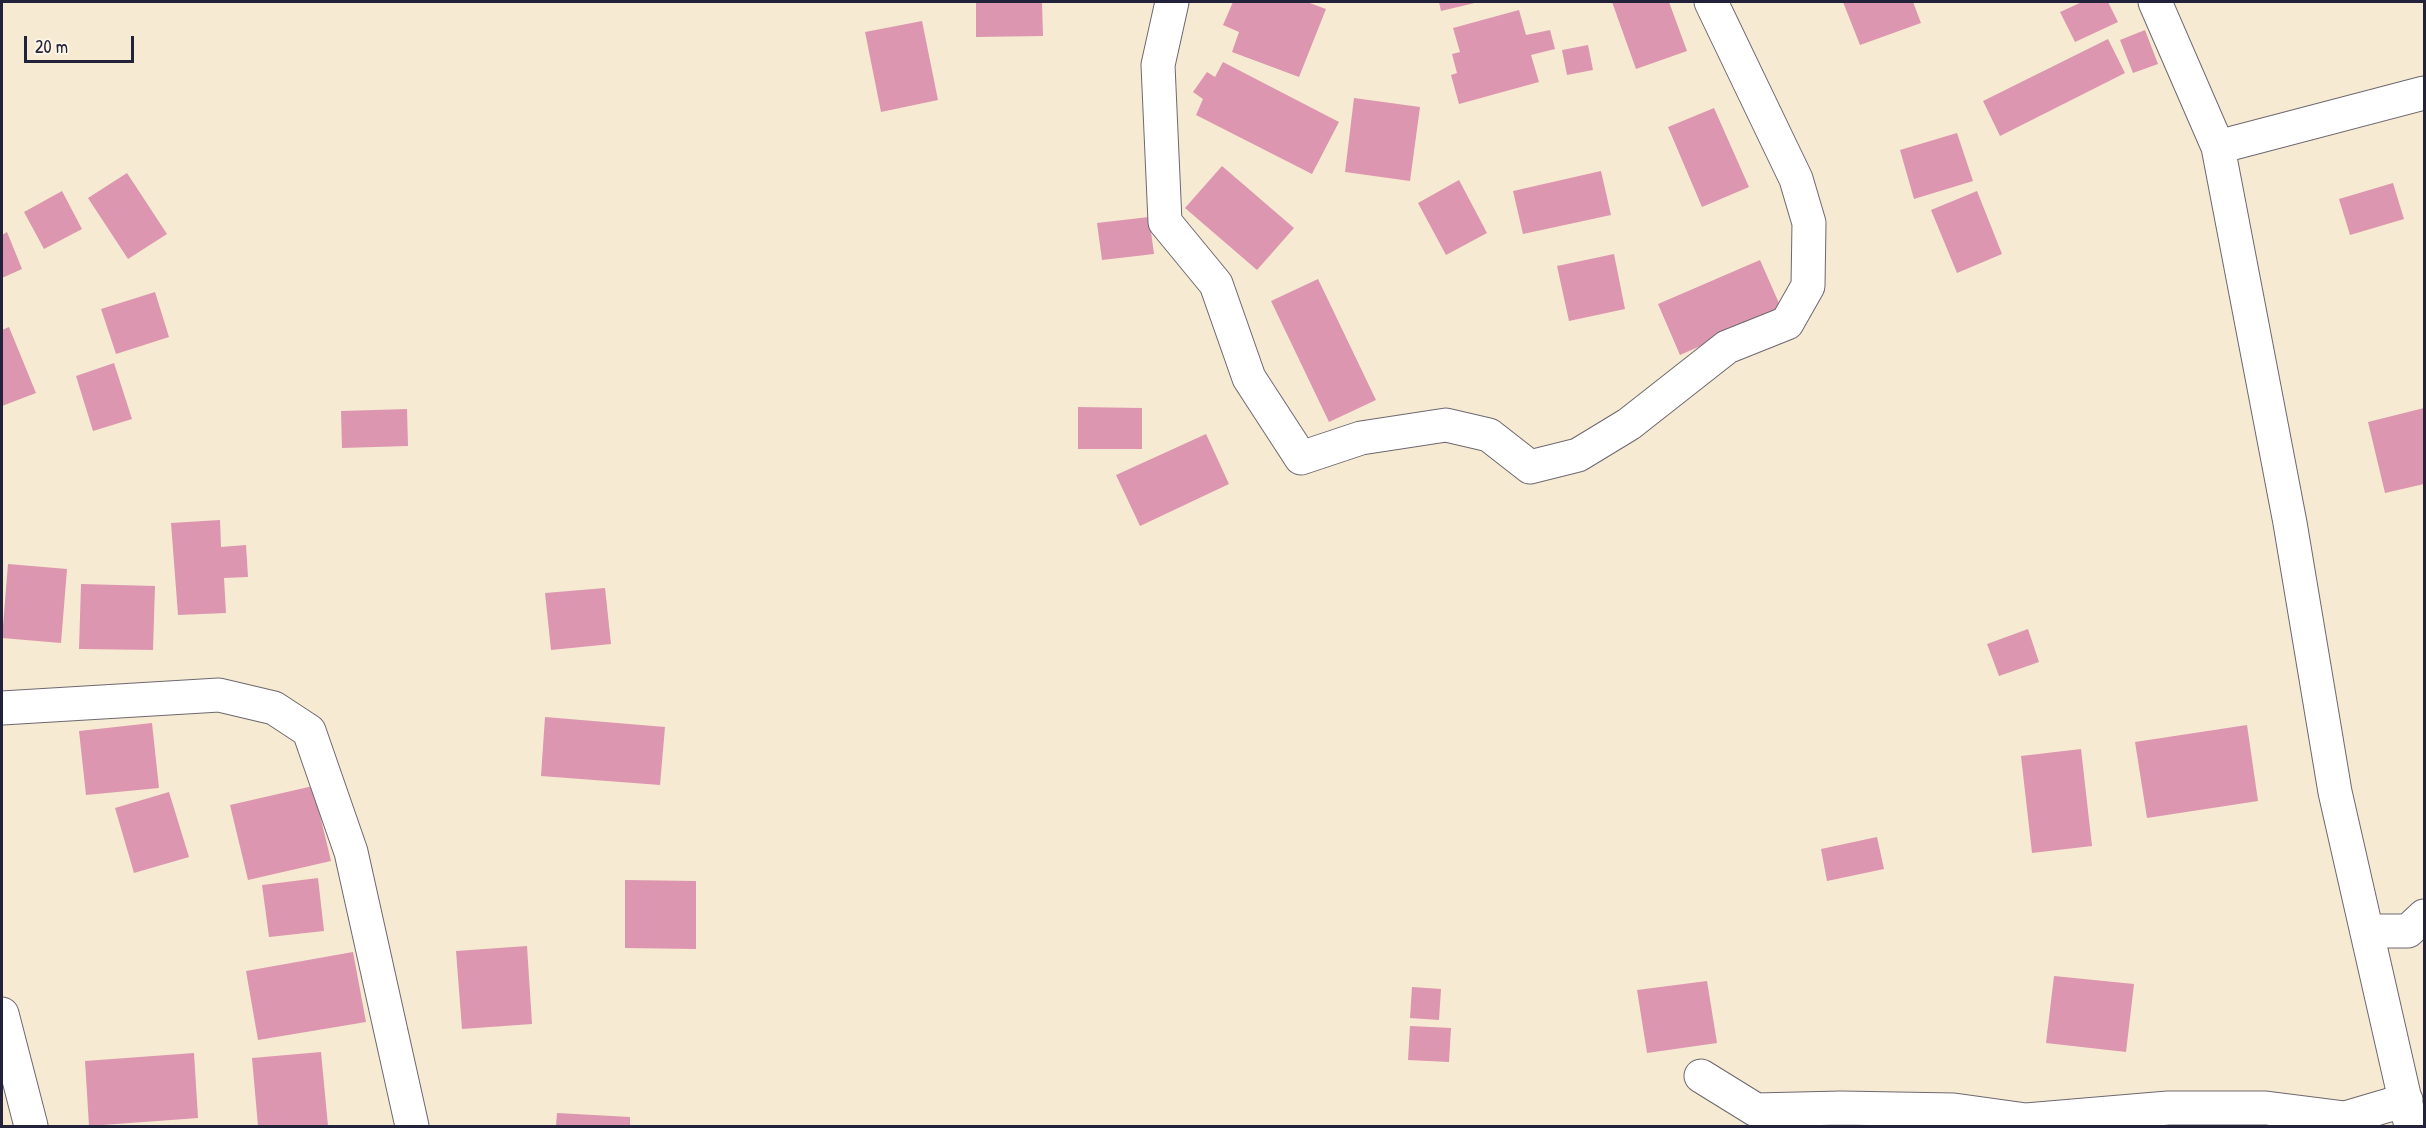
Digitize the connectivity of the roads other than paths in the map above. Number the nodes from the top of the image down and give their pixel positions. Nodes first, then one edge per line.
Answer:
1 (1172, 2) edge
2 (1712, 2) edge
3 (2155, 2) edge
4 (2424, 93) edge
5 (2218, 147) junction
6 (2, 708) edge
7 (2424, 916) edge
8 (2367, 931) junction
9 (2, 1014) edge
10 (1701, 1076) dead end
11 (2408, 1113) edge
12 (2025, 1123) edge
13 (31, 1126) edge
14 (412, 1126) edge

1 - 2 street
3 - 5 street
4 - 5 street
5 - 8 street
6 - 14 street
7 - 8 street
8 - 11 street
9 - 13 street
10 - 12 street
11 - 12 street

